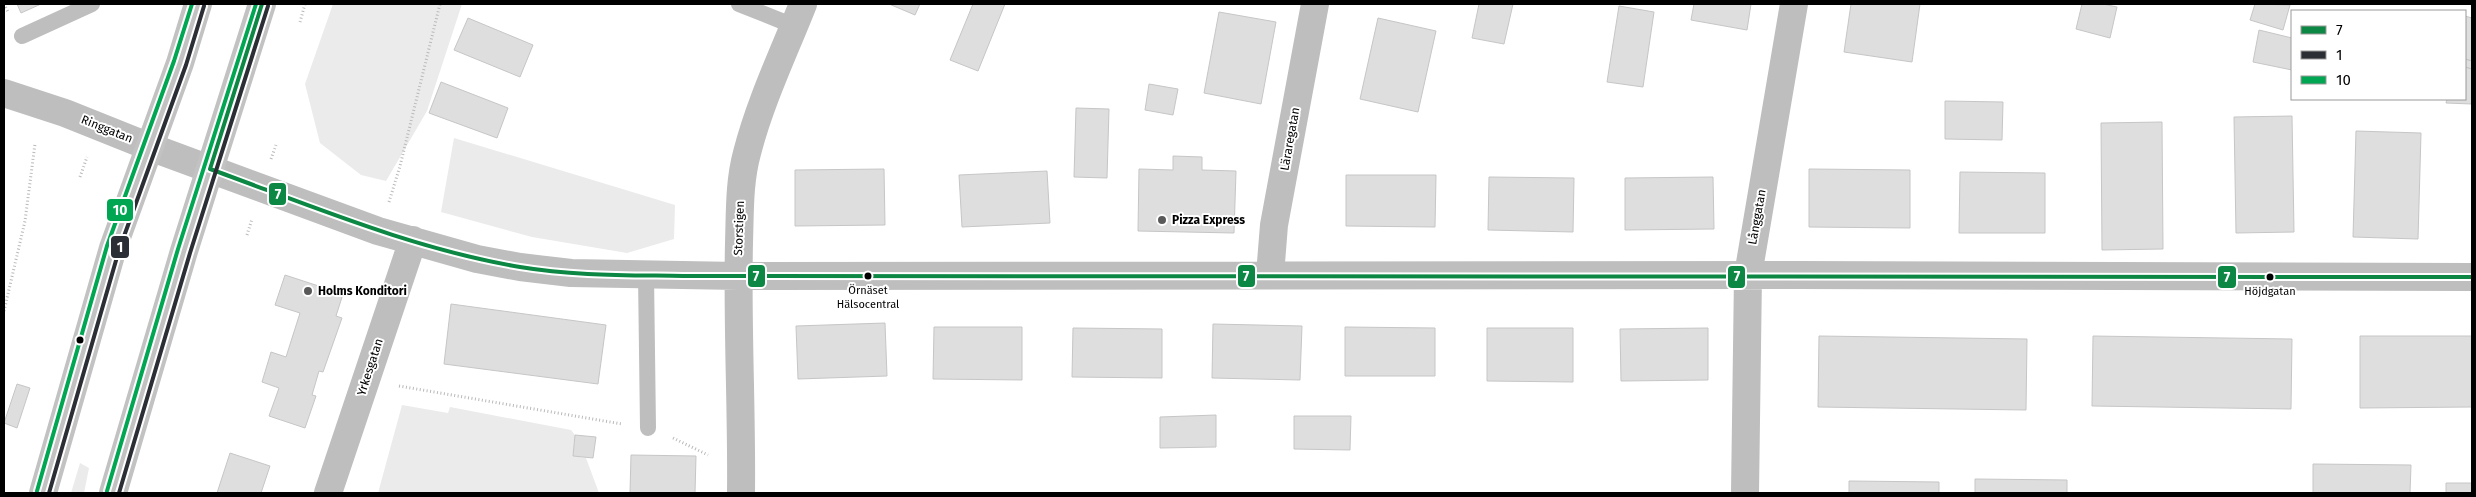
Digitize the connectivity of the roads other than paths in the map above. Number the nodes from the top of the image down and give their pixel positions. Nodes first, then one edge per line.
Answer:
1 (92, 4) edge
2 (198, 4) edge
3 (262, 4) edge
4 (739, 4) edge
5 (1315, 4) edge
6 (1794, 4) edge
7 (799, 15) edge
8 (22, 36) dead end
9 (4, 93) edge
10 (150, 147) junction
11 (210, 169) junction
12 (413, 240) junction
13 (646, 275) junction
14 (1748, 275) junction
15 (738, 276) junction
16 (1270, 276) junction
17 (2472, 277) edge
18 (648, 428) road end
19 (43, 493) edge
20 (113, 493) edge
21 (328, 493) edge
22 (741, 493) edge
23 (1745, 493) edge

1 - 8 lane
2 - 10 main road
3 - 11 main road
4 - 7 lane
5 - 16 street, Läraregatan
6 - 14 street, Långgatan
7 - 15 street, Storstigen
9 - 10 street, Ringgatan
10 - 11 street, Ringgatan
10 - 19 main road
11 - 12 street, Ringgatan
11 - 20 main road
12 - 13 street, Ringgatan
12 - 21 street, Yrkesgatan
13 - 15 street, Ringgatan
13 - 18 lane
14 - 16 street, Ringgatan
14 - 17 street, Ringgatan
14 - 23 street, Långgatan
15 - 16 street, Ringgatan
15 - 22 street, Storstigen

